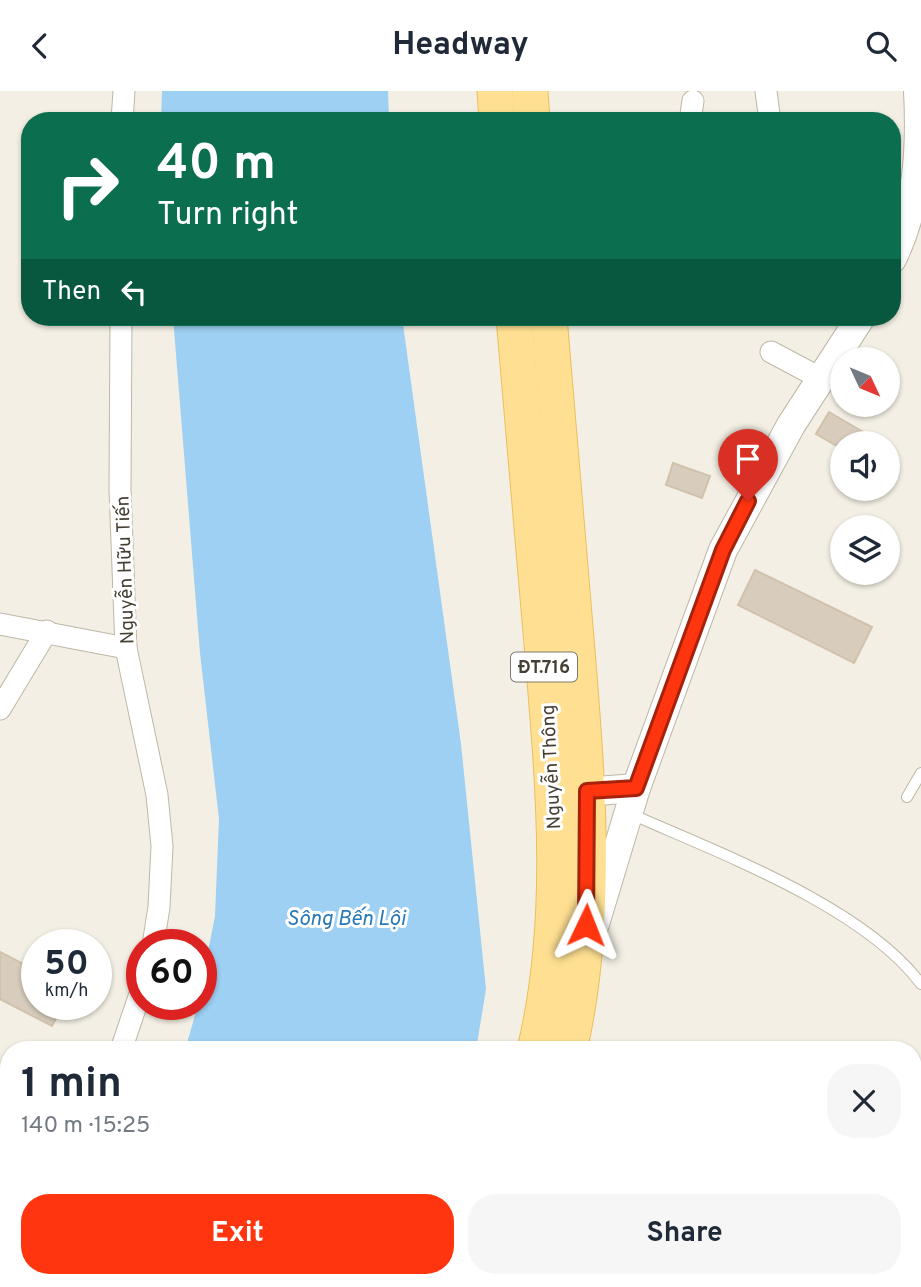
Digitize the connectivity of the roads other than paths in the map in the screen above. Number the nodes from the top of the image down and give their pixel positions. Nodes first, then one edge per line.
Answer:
1 (124, 91) edge
2 (495, 91) edge
3 (530, 91) edge
4 (766, 91) edge
5 (918, 91) edge
6 (123, 112) edge
7 (497, 112) edge
8 (531, 112) edge
9 (769, 112) edge
10 (904, 190) edge
11 (901, 207) edge
12 (121, 326) edge
13 (515, 326) edge
14 (550, 326) edge
15 (855, 326) edge
16 (771, 352) dead end
17 (820, 378) junction
18 (0, 624) edge
19 (47, 631) junction
20 (126, 648) junction
21 (0, 709) edge
22 (921, 773) edge
23 (553, 789) junction
24 (587, 791) junction
25 (907, 797) dead end
26 (632, 800) junction
27 (156, 929) edge
28 (582, 971) junction
29 (921, 984) edge
30 (131, 1020) edge
31 (124, 1041) edge
32 (537, 1041) edge
33 (572, 1041) edge

1 - 6 street
2 - 7 main road
3 - 8 main road
4 - 9 street
5 - 10 street
10 - 11 street
12 - 20 street, Nguyễn Hữu Tiến
13 - 23 main road, Nguyễn Thông / ĐT.716
14 - 24 main road, Nguyễn Thông / ĐT.716
15 - 17 street, Nguyễn Thông / ĐT.716
16 - 17 street
17 - 26 street, Nguyễn Thông / ĐT.716
18 - 19 street
19 - 20 street
19 - 21 street
20 - 27 street, Nguyễn Hữu Tiến
22 - 25 lane
23 - 24 street
23 - 32 main road, Nguyễn Thông / ĐT.716
24 - 26 street
24 - 28 main road, Nguyễn Thông / ĐT.716
26 - 28 street, Nguyễn Thông / ĐT.716
26 - 29 lane
28 - 33 main road, Nguyễn Thông / ĐT.716
30 - 31 street

